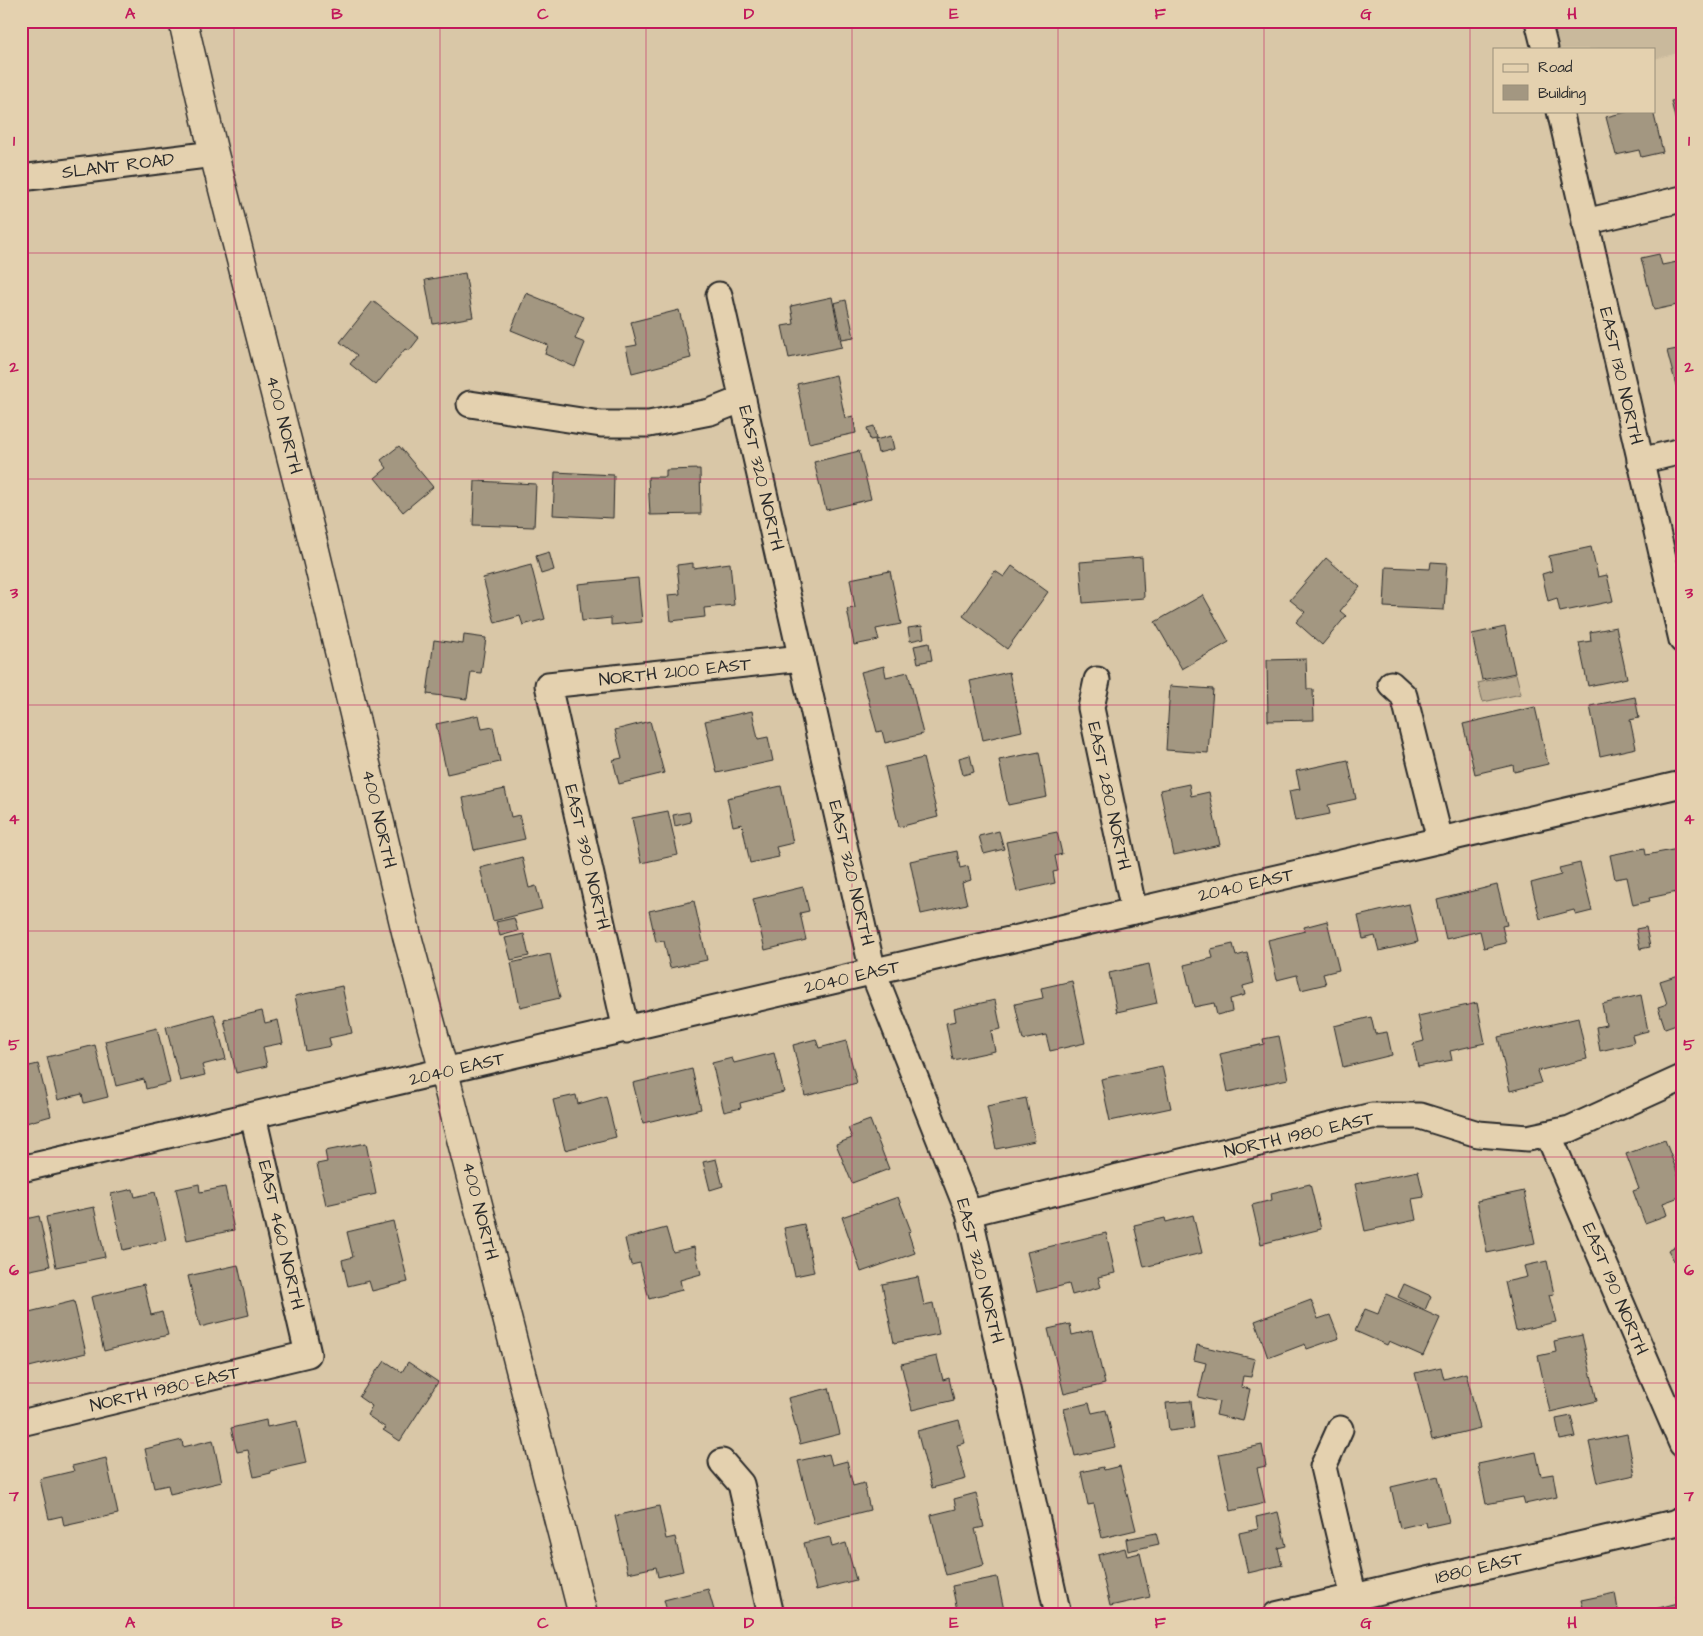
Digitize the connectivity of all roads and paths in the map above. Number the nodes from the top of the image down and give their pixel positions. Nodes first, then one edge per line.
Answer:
1 (183, 21) edge
2 (1538, 21) edge
3 (1545, 48) edge
4 (1560, 112) edge
5 (214, 154) junction
6 (21, 178) edge
7 (1682, 199) edge
8 (1585, 222) junction
9 (719, 295) dead end
10 (743, 399) junction
11 (470, 404) dead end
12 (1682, 451) edge
13 (1640, 461) junction
14 (1682, 640) edge
15 (802, 658) junction
16 (1096, 680) dead end
17 (1391, 684) dead end
18 (548, 685) joint
19 (1682, 784) edge
20 (1440, 840) junction
21 (1134, 911) junction
22 (874, 972) junction
23 (626, 1030) junction
24 (444, 1072) junction
25 (1682, 1078) edge
26 (253, 1116) junction
27 (1548, 1134) junction
28 (21, 1170) edge
29 (969, 1213) junction
30 (308, 1354) joint
31 (21, 1423) edge
32 (1340, 1429) dead end
33 (1682, 1444) edge
34 (722, 1462) dead end
35 (1682, 1519) edge
36 (1356, 1606) edge
37 (583, 1615) edge
38 (771, 1615) edge
39 (1058, 1615) edge
40 (1276, 1615) edge

1 - 5 main road, 400 NORTH
2 - 3 street
4 - 8 street, EAST 130 NORTH
5 - 6 street, SLANT ROAD
5 - 24 main road, 400 NORTH
7 - 8 street
8 - 13 street, EAST 130 NORTH
9 - 10 street, EAST 320 NORTH
10 - 11 street
10 - 15 street, EAST 320 NORTH
12 - 13 street
13 - 14 street, EAST 130 NORTH
15 - 18 street, NORTH 2100 EAST
15 - 22 street, EAST 320 NORTH
16 - 21 street, EAST 280 NORTH
17 - 20 street
18 - 23 street, EAST 390 NORTH
19 - 20 street, 2040 EAST
20 - 21 street, 2040 EAST
21 - 22 street, 2040 EAST
22 - 23 street, 2040 EAST
22 - 29 street, EAST 320 NORTH
23 - 24 street, 2040 EAST
24 - 26 street, 2040 EAST
24 - 37 main road, 400 NORTH
25 - 27 street, NORTH 1980 EAST
26 - 28 street, 2040 EAST
26 - 30 street, EAST 460 NORTH
27 - 29 street, NORTH 1980 EAST
27 - 33 street, EAST 190 NORTH
29 - 39 street, EAST 320 NORTH
30 - 31 street, NORTH 1980 EAST
32 - 36 street
34 - 38 street
35 - 36 street, 1880 EAST
36 - 40 street, 1880 EAST

